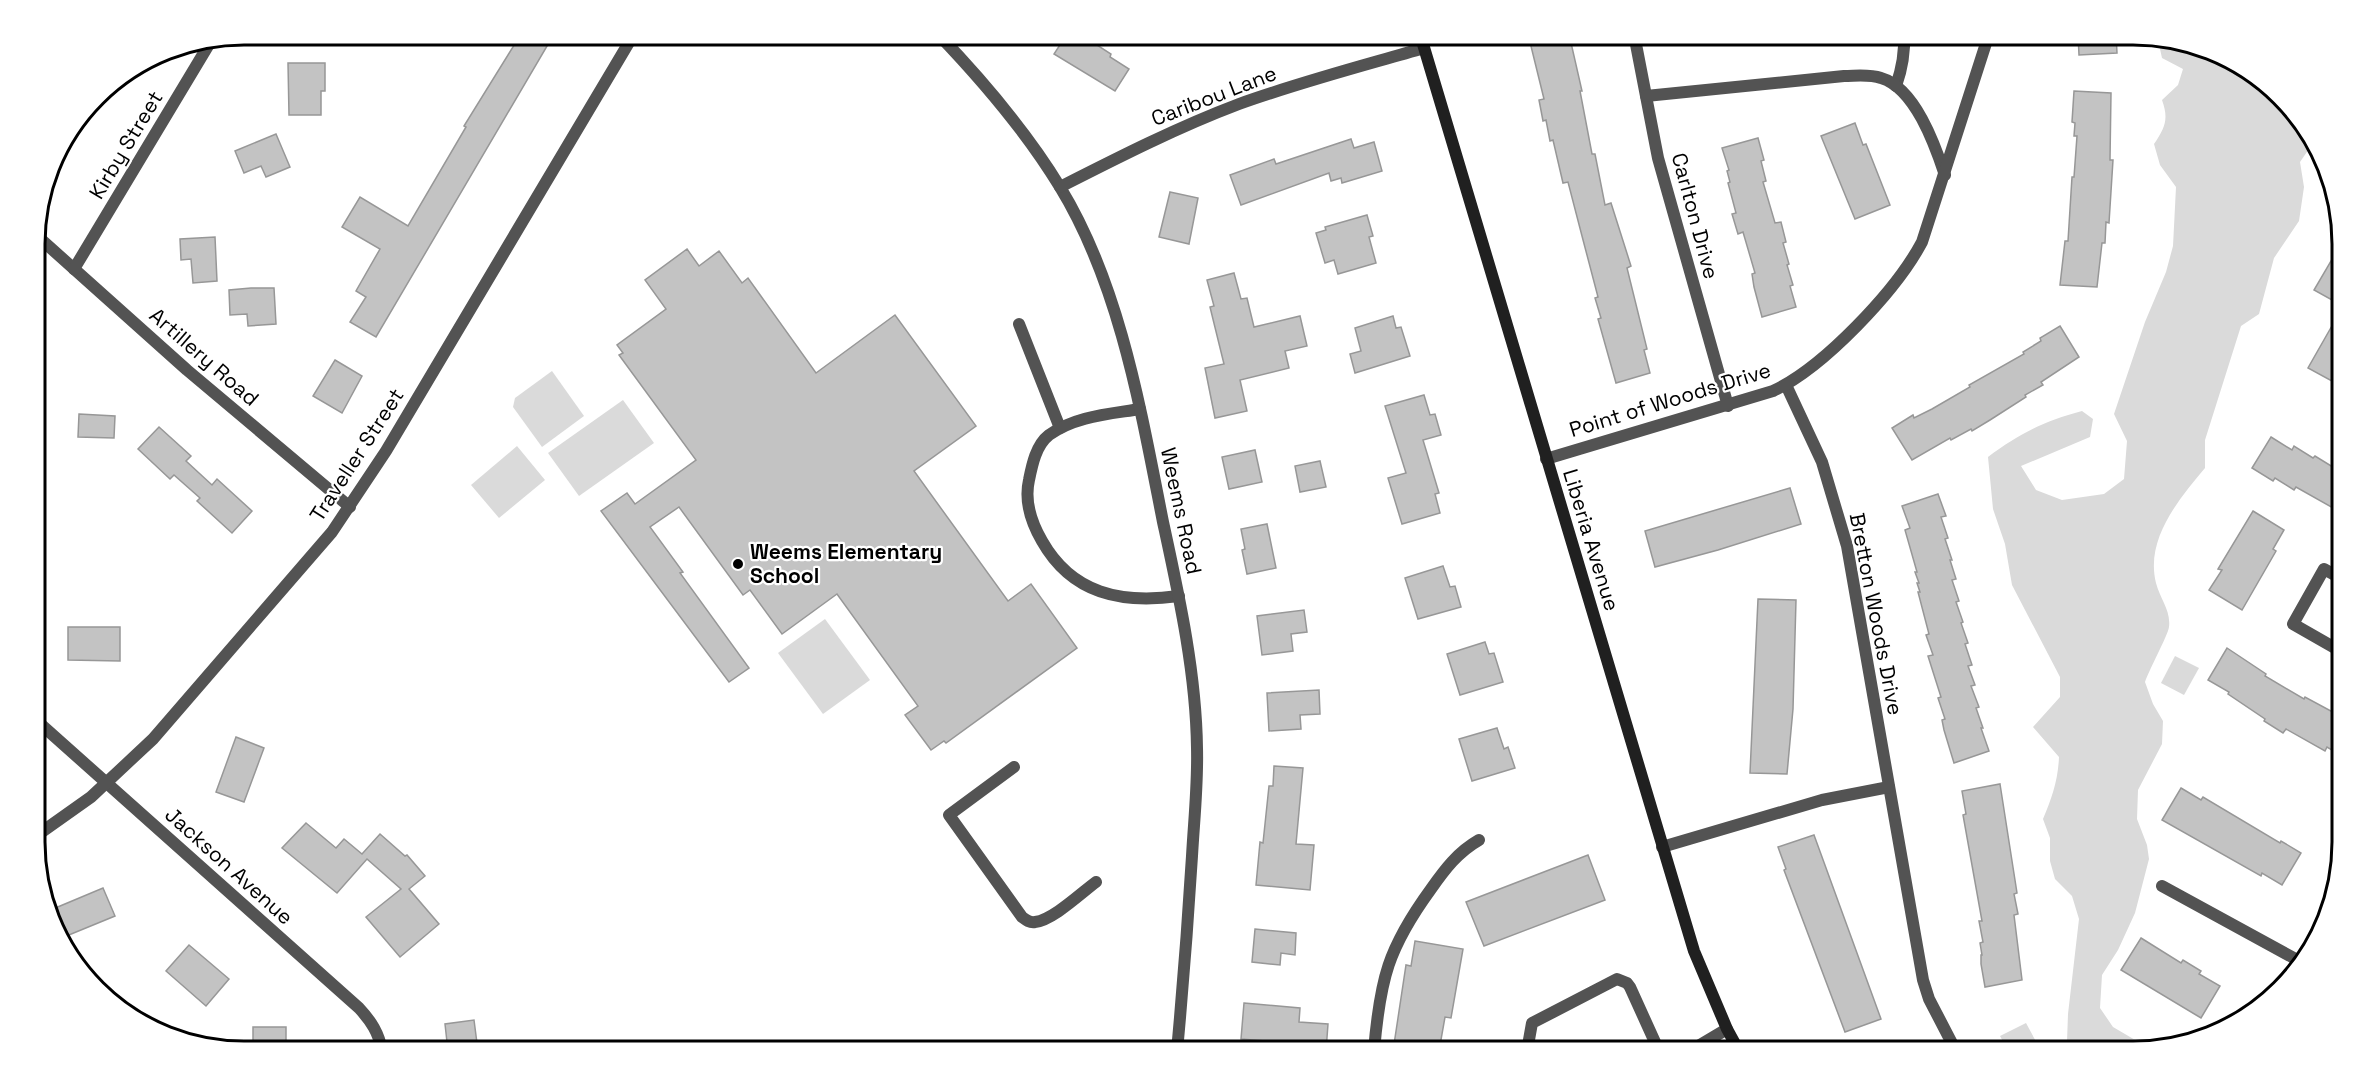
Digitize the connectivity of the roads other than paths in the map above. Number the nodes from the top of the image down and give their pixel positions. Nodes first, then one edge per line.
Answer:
1 (627, 45) edge
2 (949, 45) edge
3 (1423, 45) edge
4 (1636, 45) edge
5 (1905, 45) edge
6 (1986, 45) edge
7 (1424, 48) junction
8 (206, 49) edge
9 (1896, 86) junction
10 (1646, 96) junction
11 (1945, 175) junction
12 (1060, 187) junction
13 (45, 243) edge
14 (74, 269) junction
15 (1019, 324) dead end
16 (1786, 385) junction
17 (1728, 406) junction
18 (1140, 409) junction
19 (1060, 428) junction
20 (1546, 459) junction
21 (350, 507) junction
22 (2332, 573) edge
23 (1179, 596) junction
24 (2332, 646) edge
25 (45, 728) edge
26 (1014, 767) dead end
27 (107, 783) junction
28 (1889, 787) junction
29 (45, 829) edge
30 (1479, 840) dead end
31 (1662, 847) junction
32 (1096, 882) dead end
33 (2162, 886) dead end
34 (2294, 958) edge
35 (1727, 1029) junction
36 (380, 1041) edge
37 (1178, 1041) edge
38 (1375, 1041) edge
39 (1529, 1041) edge
40 (1654, 1041) edge
41 (1707, 1041) edge
42 (1734, 1041) edge
43 (1951, 1041) edge

1 - 21 street, Traveller Street
2 - 12 street, Weems Road
3 - 7 main road, Liberia Avenue
4 - 10 street, Carlton Drive
5 - 9 street
6 - 11 street, Point of Woods Drive
7 - 12 street, Caribou Lane
7 - 20 main road, Liberia Avenue
8 - 14 street, Kirby Street
9 - 10 street
9 - 11 street
10 - 17 street, Carlton Drive
11 - 16 street, Point of Woods Drive
12 - 18 street, Weems Road
13 - 14 street, Artillery Road
14 - 21 street, Artillery Road
15 - 19 street
16 - 17 street, Point of Woods Drive
16 - 28 street, Bretton Woods Drive
17 - 20 street, Point of Woods Drive
18 - 19 street
18 - 23 street, Weems Road
19 - 23 street
20 - 31 main road, Liberia Avenue
21 - 27 street, Traveller Street
22 - 24 street
23 - 37 street, Weems Road
25 - 27 street, Jackson Avenue
26 - 32 street
27 - 29 street, Traveller Street
27 - 36 street, Jackson Avenue
28 - 31 street
28 - 43 street, Bretton Woods Drive
30 - 38 street
31 - 35 main road, Liberia Avenue
33 - 34 street
35 - 41 street
35 - 42 main road, Liberia Avenue
39 - 40 street

